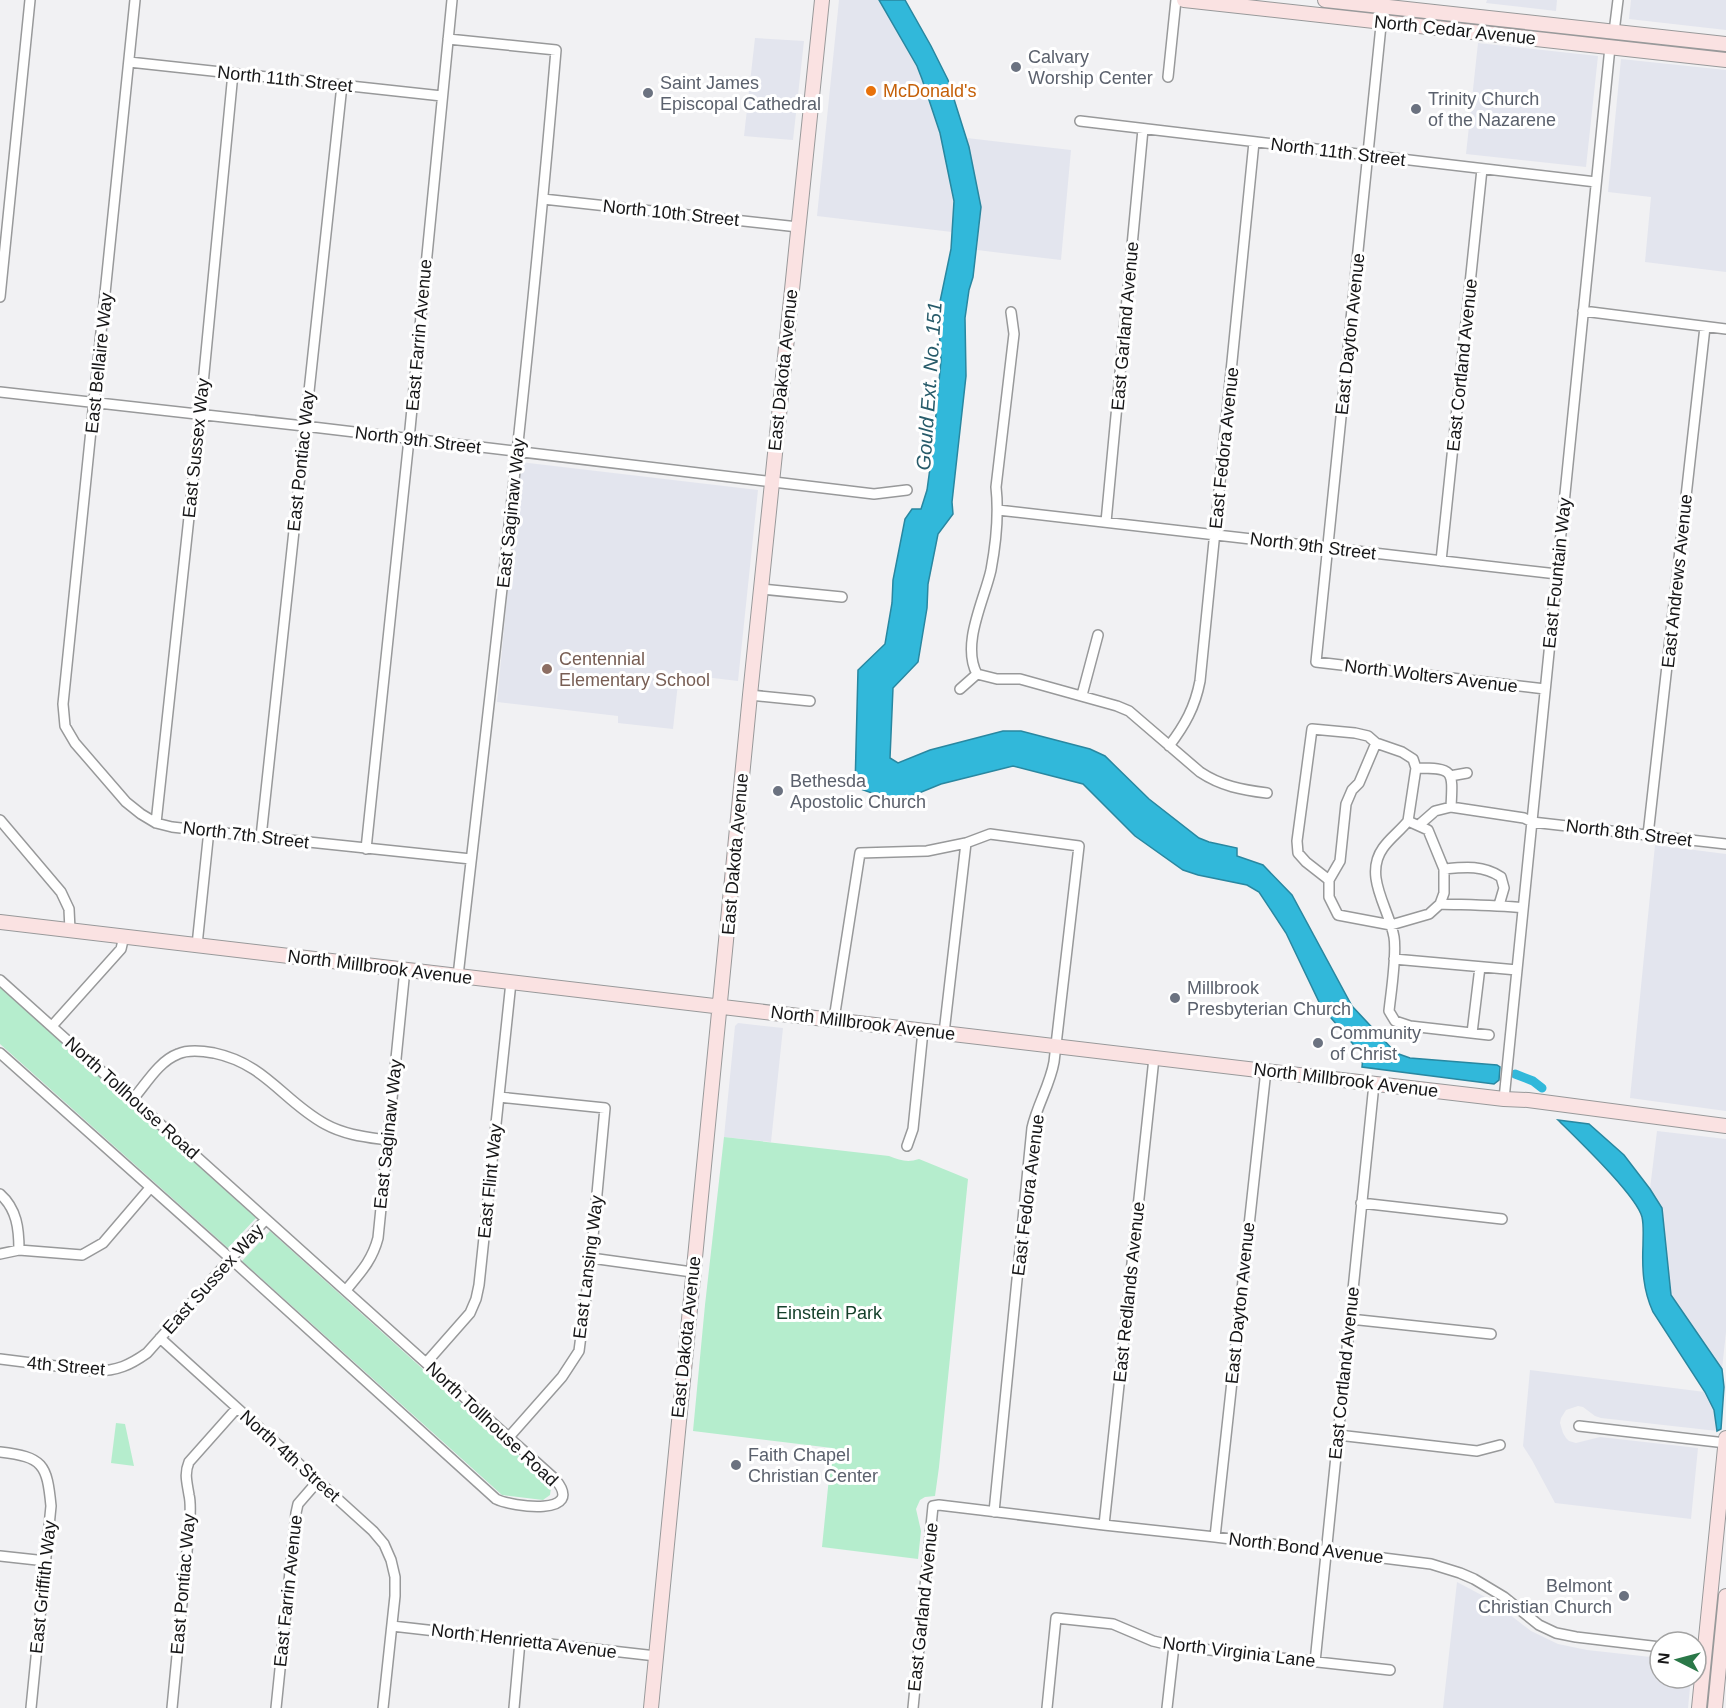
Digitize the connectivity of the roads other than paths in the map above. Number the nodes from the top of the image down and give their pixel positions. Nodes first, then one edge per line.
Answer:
1 (30, 0) edge
2 (135, 0) edge
3 (452, 0) edge
4 (822, 0) edge
5 (1176, 0) edge
6 (1184, 0) edge
7 (1325, 0) edge
8 (1618, 0) edge
9 (1354, 2) edge
10 (1383, 6) junction
11 (1352, 19) junction
12 (1381, 22) junction
13 (1614, 32) junction
14 (1672, 38) junction
15 (448, 39) junction
16 (1557, 41) junction
17 (1726, 44) edge
18 (1610, 47) junction
19 (1726, 52) edge
20 (1688, 56) junction
21 (1726, 60) edge
22 (129, 62) junction
23 (233, 73) junction
24 (1168, 77) dead end
25 (342, 85) junction
26 (442, 96) junction
27 (1080, 121) dead end
28 (1143, 129) junction
29 (1254, 142) junction
30 (1368, 155) junction
31 (1482, 169) junction
32 (1596, 182) junction
33 (543, 200) junction
34 (798, 227) junction
35 (0, 297) edge
36 (1583, 311) junction
37 (1011, 312) dead end
38 (1705, 327) junction
39 (1726, 329) edge
40 (0, 392) edge
41 (95, 402) junction
42 (200, 415) junction
43 (304, 426) junction
44 (409, 439) junction
45 (517, 451) junction
46 (772, 482) junction
47 (907, 490) dead end
48 (998, 510) junction
49 (1106, 522) junction
50 (1215, 535) junction
51 (1328, 548) junction
52 (1441, 561) junction
53 (1557, 574) junction
54 (761, 590) junction
55 (842, 597) dead end
56 (1098, 635) dead end
57 (1316, 662) joint
58 (977, 674) junction
59 (960, 689) dead end
60 (1545, 689) junction
61 (750, 695) junction
62 (1082, 695) junction
63 (810, 701) dead end
64 (64, 726) joint
65 (1376, 743) junction
66 (1169, 746) junction
67 (1416, 768) junction
68 (1467, 773) dead end
69 (1450, 776) junction
70 (1267, 793) dead end
71 (1451, 807) junction
72 (0, 820) edge
73 (1408, 821) junction
74 (1532, 822) junction
75 (156, 823) junction
76 (1419, 825) junction
77 (208, 831) junction
78 (1648, 835) junction
79 (261, 837) junction
80 (966, 843) junction
81 (1726, 844) edge
82 (366, 849) junction
83 (471, 859) junction
84 (1444, 869) junction
85 (1329, 880) junction
86 (1440, 904) junction
87 (1499, 905) junction
88 (1523, 908) junction
89 (0, 922) edge
90 (1391, 925) junction
91 (70, 930) junction
92 (124, 936) junction
93 (197, 945) junction
94 (1394, 959) junction
95 (1480, 967) junction
96 (405, 969) junction
97 (1517, 970) junction
98 (458, 976) junction
99 (0, 980) edge
100 (511, 982) junction
101 (720, 1006) junction
102 (834, 1019) junction
103 (52, 1026) junction
104 (923, 1031) junction
105 (944, 1033) junction
106 (1472, 1033) junction
107 (1489, 1035) dead end
108 (1056, 1046) junction
109 (0, 1053) edge
110 (1154, 1058) junction
111 (1266, 1070) junction
112 (1374, 1084) junction
113 (499, 1097) junction
114 (133, 1099) junction
115 (1504, 1099) junction
116 (1726, 1126) edge
117 (387, 1140) junction
118 (907, 1146) dead end
119 (150, 1188) junction
120 (0, 1194) edge
121 (1361, 1203) junction
122 (266, 1219) junction
123 (1503, 1219) dead end
124 (19, 1250) junction
125 (0, 1254) edge
126 (231, 1258) junction
127 (591, 1258) junction
128 (692, 1272) junction
129 (346, 1290) junction
130 (1350, 1319) junction
131 (1491, 1334) dead end
132 (160, 1338) junction
133 (0, 1359) edge
134 (426, 1363) junction
135 (237, 1408) junction
136 (1579, 1425) dead end
137 (1338, 1435) junction
138 (509, 1437) junction
139 (1726, 1438) edge
140 (1726, 1443) edge
141 (1500, 1445) dead end
142 (0, 1452) edge
143 (318, 1481) junction
144 (933, 1506) joint
145 (994, 1512) junction
146 (1104, 1526) junction
147 (1215, 1537) junction
148 (1326, 1551) junction
149 (0, 1556) edge
150 (46, 1561) junction
151 (1726, 1596) edge
152 (392, 1626) junction
153 (1703, 1630) edge
154 (520, 1641) junction
155 (1174, 1646) junction
156 (1648, 1646) edge
157 (1708, 1653) edge
158 (1720, 1654) junction
159 (656, 1656) junction
160 (1315, 1662) junction
161 (1390, 1670) dead end
162 (1699, 1690) edge
163 (31, 1708) edge
164 (172, 1708) edge
165 (276, 1708) edge
166 (383, 1708) edge
167 (514, 1708) edge
168 (651, 1708) edge
169 (913, 1708) edge
170 (1047, 1708) edge
171 (1167, 1708) edge
172 (1699, 1708) edge
173 (1715, 1708) edge

1 - 35 street
2 - 22 street, East Bellaire Way
3 - 15 street, East Farrin Avenue
4 - 34 street, East Dakota Avenue
5 - 24 street
6 - 11 street, North Cedar Avenue
7 - 9 street, North Cedar Avenue
8 - 13 street
9 - 10 street, North Cedar Avenue
9 - 11 street
10 - 12 street, East Dayton Avenue
10 - 13 street, North Cedar Avenue
11 - 12 street, North Cedar Avenue
12 - 16 street, North Cedar Avenue
12 - 30 street, East Dayton Avenue
13 - 14 street, North Cedar Avenue
13 - 16 street
14 - 17 street, North Cedar Avenue
14 - 18 street
15 - 26 street, East Farrin Avenue
15 - 33 street, East Saginaw Way
16 - 18 street, North Cedar Avenue
18 - 20 street, North Cedar Avenue
18 - 32 street, East Fountain Way
19 - 20 street
20 - 21 street, North Cedar Avenue
22 - 23 street, North 11th Street
22 - 41 street, East Bellaire Way
23 - 25 street, North 11th Street
23 - 42 street, East Sussex Way
25 - 26 street, North 11th Street
25 - 43 street, East Pontiac Way
26 - 44 street, East Farrin Avenue
27 - 28 street, North 11th Street
28 - 29 street, North 11th Street
28 - 49 street, East Garland Avenue
29 - 30 street, North 11th Street
29 - 50 street, East Fedora Avenue
30 - 31 street, North 11th Street
30 - 51 street, East Dayton Avenue
31 - 32 street, North 11th Street
31 - 52 street, East Cortland Avenue
32 - 36 street, East Fountain Way
33 - 34 street, North 10th Street
33 - 45 street, East Saginaw Way
34 - 46 street, East Dakota Avenue
36 - 38 street
36 - 53 street, East Fountain Way
37 - 48 street
38 - 39 street
38 - 78 street, East Andrews Avenue
40 - 41 street, North 9th Street
41 - 42 street, North 9th Street
41 - 64 street, East Bellaire Way
42 - 43 street, North 9th Street
42 - 75 street, East Sussex Way
43 - 44 street, North 9th Street
43 - 79 street, East Pontiac Way
44 - 45 street, North 9th Street
44 - 82 street, East Farrin Avenue
45 - 46 street, North 9th Street
45 - 83 street, East Saginaw Way
46 - 47 street, North 9th Street
46 - 54 street, East Dakota Avenue
48 - 49 street, North 9th Street
48 - 58 street
49 - 50 street, North 9th Street
50 - 51 street, North 9th Street
50 - 66 street, East Fedora Avenue
51 - 52 street, North 9th Street
51 - 57 street, East Dayton Avenue
52 - 53 street, North 9th Street
53 - 60 street, East Fountain Way
54 - 55 street
54 - 61 street, East Dakota Avenue
56 - 62 street
57 - 60 street, North Wolters Avenue
58 - 59 street
58 - 62 street
60 - 74 street, East Fountain Way
61 - 63 street
61 - 101 street, East Dakota Avenue
62 - 66 street
64 - 75 street, North 7th Street
65 - 67 street
65 - 85 street
65 - 85 street
66 - 70 street
67 - 69 street
67 - 73 street
68 - 69 street
69 - 71 street
71 - 74 street, North 8th Street
71 - 76 street
72 - 91 street
73 - 76 street
73 - 90 street
74 - 78 street, North 8th Street
74 - 88 street, East Fountain Way
75 - 77 street, North 7th Street
76 - 84 street
77 - 79 street, North 7th Street
77 - 93 street
78 - 81 street, North 8th Street
79 - 82 street, North 7th Street
80 - 102 street
80 - 105 street
80 - 108 street, East Fedora Avenue
82 - 83 street, North 7th Street
83 - 98 street, East Saginaw Way
84 - 86 street
84 - 87 street
85 - 90 street
86 - 87 street
86 - 90 street
87 - 88 street
88 - 97 street, East Fountain Way
89 - 91 street, North Millbrook Avenue
90 - 94 street
91 - 92 street, North Millbrook Avenue
92 - 93 street, North Millbrook Avenue
92 - 103 street
93 - 96 street, North Millbrook Avenue
94 - 95 street
94 - 106 street
95 - 97 street
95 - 106 street
96 - 98 street, North Millbrook Avenue
96 - 117 street, East Saginaw Way
97 - 115 street, East Fountain Way
98 - 100 street, North Millbrook Avenue
99 - 103 street, North Tollhouse Road
100 - 101 street, North Millbrook Avenue
100 - 113 street, East Flint Way
101 - 102 street, North Millbrook Avenue
101 - 128 street, East Dakota Avenue
102 - 104 street, North Millbrook Avenue
103 - 114 street, North Tollhouse Road
104 - 105 street, North Millbrook Avenue
104 - 118 street
105 - 108 street, North Millbrook Avenue
106 - 107 street
108 - 110 street, North Millbrook Avenue
108 - 145 street, East Fedora Avenue
109 - 119 street, North Tollhouse Road
110 - 111 street, North Millbrook Avenue
110 - 146 street, East Redlands Avenue
111 - 112 street, North Millbrook Avenue
111 - 147 street, East Dayton Avenue
112 - 115 street, North Millbrook Avenue
112 - 121 street, East Cortland Avenue
113 - 127 street, East Lansing Way
113 - 134 street, East Flint Way
114 - 117 street
114 - 122 street, North Tollhouse Road
115 - 116 street, North Millbrook Avenue
117 - 129 street, East Saginaw Way
119 - 124 street
119 - 126 street, North Tollhouse Road
120 - 124 street
121 - 123 street
121 - 130 street, East Cortland Avenue
122 - 126 street, East Sussex Way
122 - 129 street, North Tollhouse Road
124 - 125 street
126 - 132 street, East Sussex Way
126 - 138 street, North Tollhouse Road
127 - 128 street
127 - 138 street, East Lansing Way
128 - 159 street, East Dakota Avenue
129 - 134 street, North Tollhouse Road
130 - 131 street
130 - 137 street, East Cortland Avenue
132 - 133 street, 4th Street
132 - 135 street, North 4th Street
134 - 138 street, North Tollhouse Road
135 - 143 street, North 4th Street
135 - 164 street, East Pontiac Way
136 - 140 street
137 - 141 street
137 - 148 street, East Cortland Avenue
139 - 140 street
140 - 153 street
142 - 150 street, East Griffith Way
143 - 152 street, North 4th Street
143 - 165 street, East Farrin Avenue
144 - 145 street, North Bond Avenue
144 - 169 street, East Garland Avenue
145 - 146 street, North Bond Avenue
146 - 147 street, North Bond Avenue
147 - 148 street, North Bond Avenue
148 - 156 street, North Bond Avenue
148 - 160 street, East Cortland Avenue
149 - 150 street
150 - 163 street, East Griffith Way
151 - 158 street
152 - 154 street, North Henrietta Avenue
152 - 166 street
154 - 159 street, North Henrietta Avenue
154 - 167 street
155 - 160 street, North Virginia Lane
155 - 170 street, North Virginia Lane
155 - 171 street
157 - 158 street
158 - 173 street
159 - 168 street, East Dakota Avenue
160 - 161 street, North Virginia Lane
162 - 172 street

